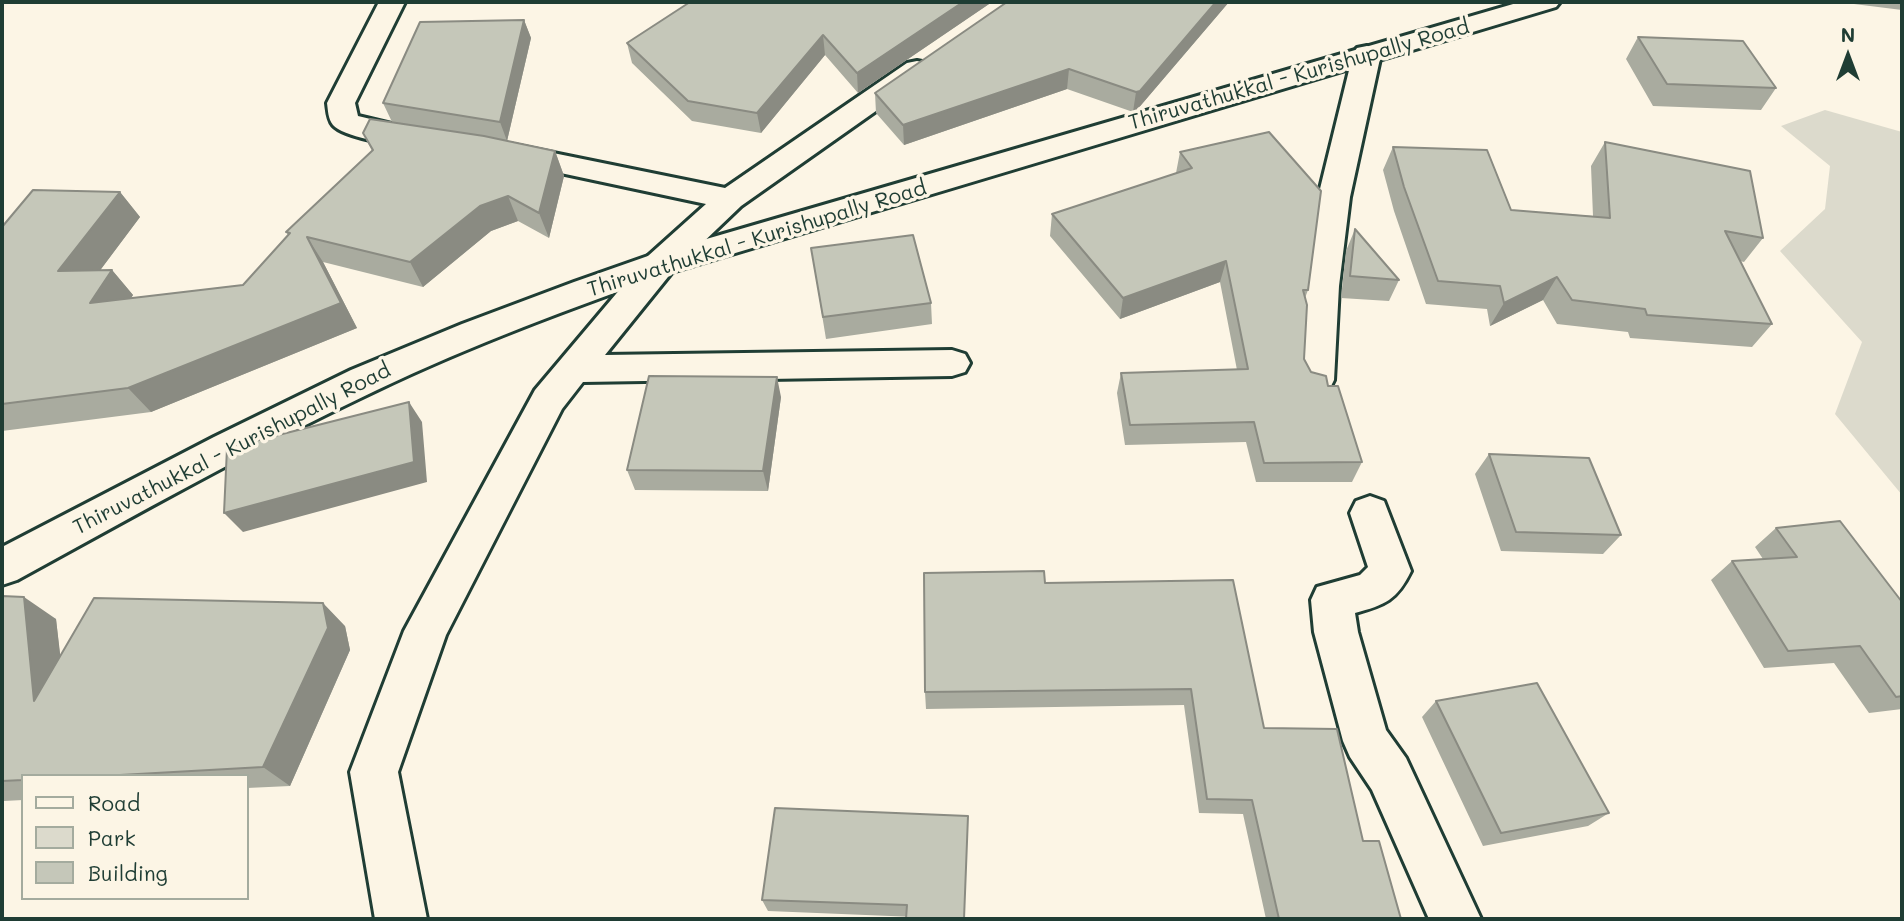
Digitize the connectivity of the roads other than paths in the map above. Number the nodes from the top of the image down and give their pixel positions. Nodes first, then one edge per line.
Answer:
1 (392, 2) edge
2 (1547, 2) edge
3 (1367, 54) junction
4 (934, 57) edge
5 (442, 142) edge
6 (482, 148) edge
7 (730, 199) junction
8 (660, 264) junction
9 (952, 363) dead end
10 (571, 369) junction
11 (1316, 380) edge
12 (1370, 513) dead end
13 (2, 567) edge
14 (401, 919) edge
15 (1455, 919) edge

1 - 5 street
2 - 3 street, Thiruvathukkal - Kurishupally Road
3 - 8 street, Thiruvathukkal - Kurishupally Road
3 - 11 street
4 - 7 street
6 - 7 street
7 - 8 street
8 - 10 street
8 - 13 street, Thiruvathukkal - Kurishupally Road
9 - 10 street
10 - 14 street
12 - 15 street

